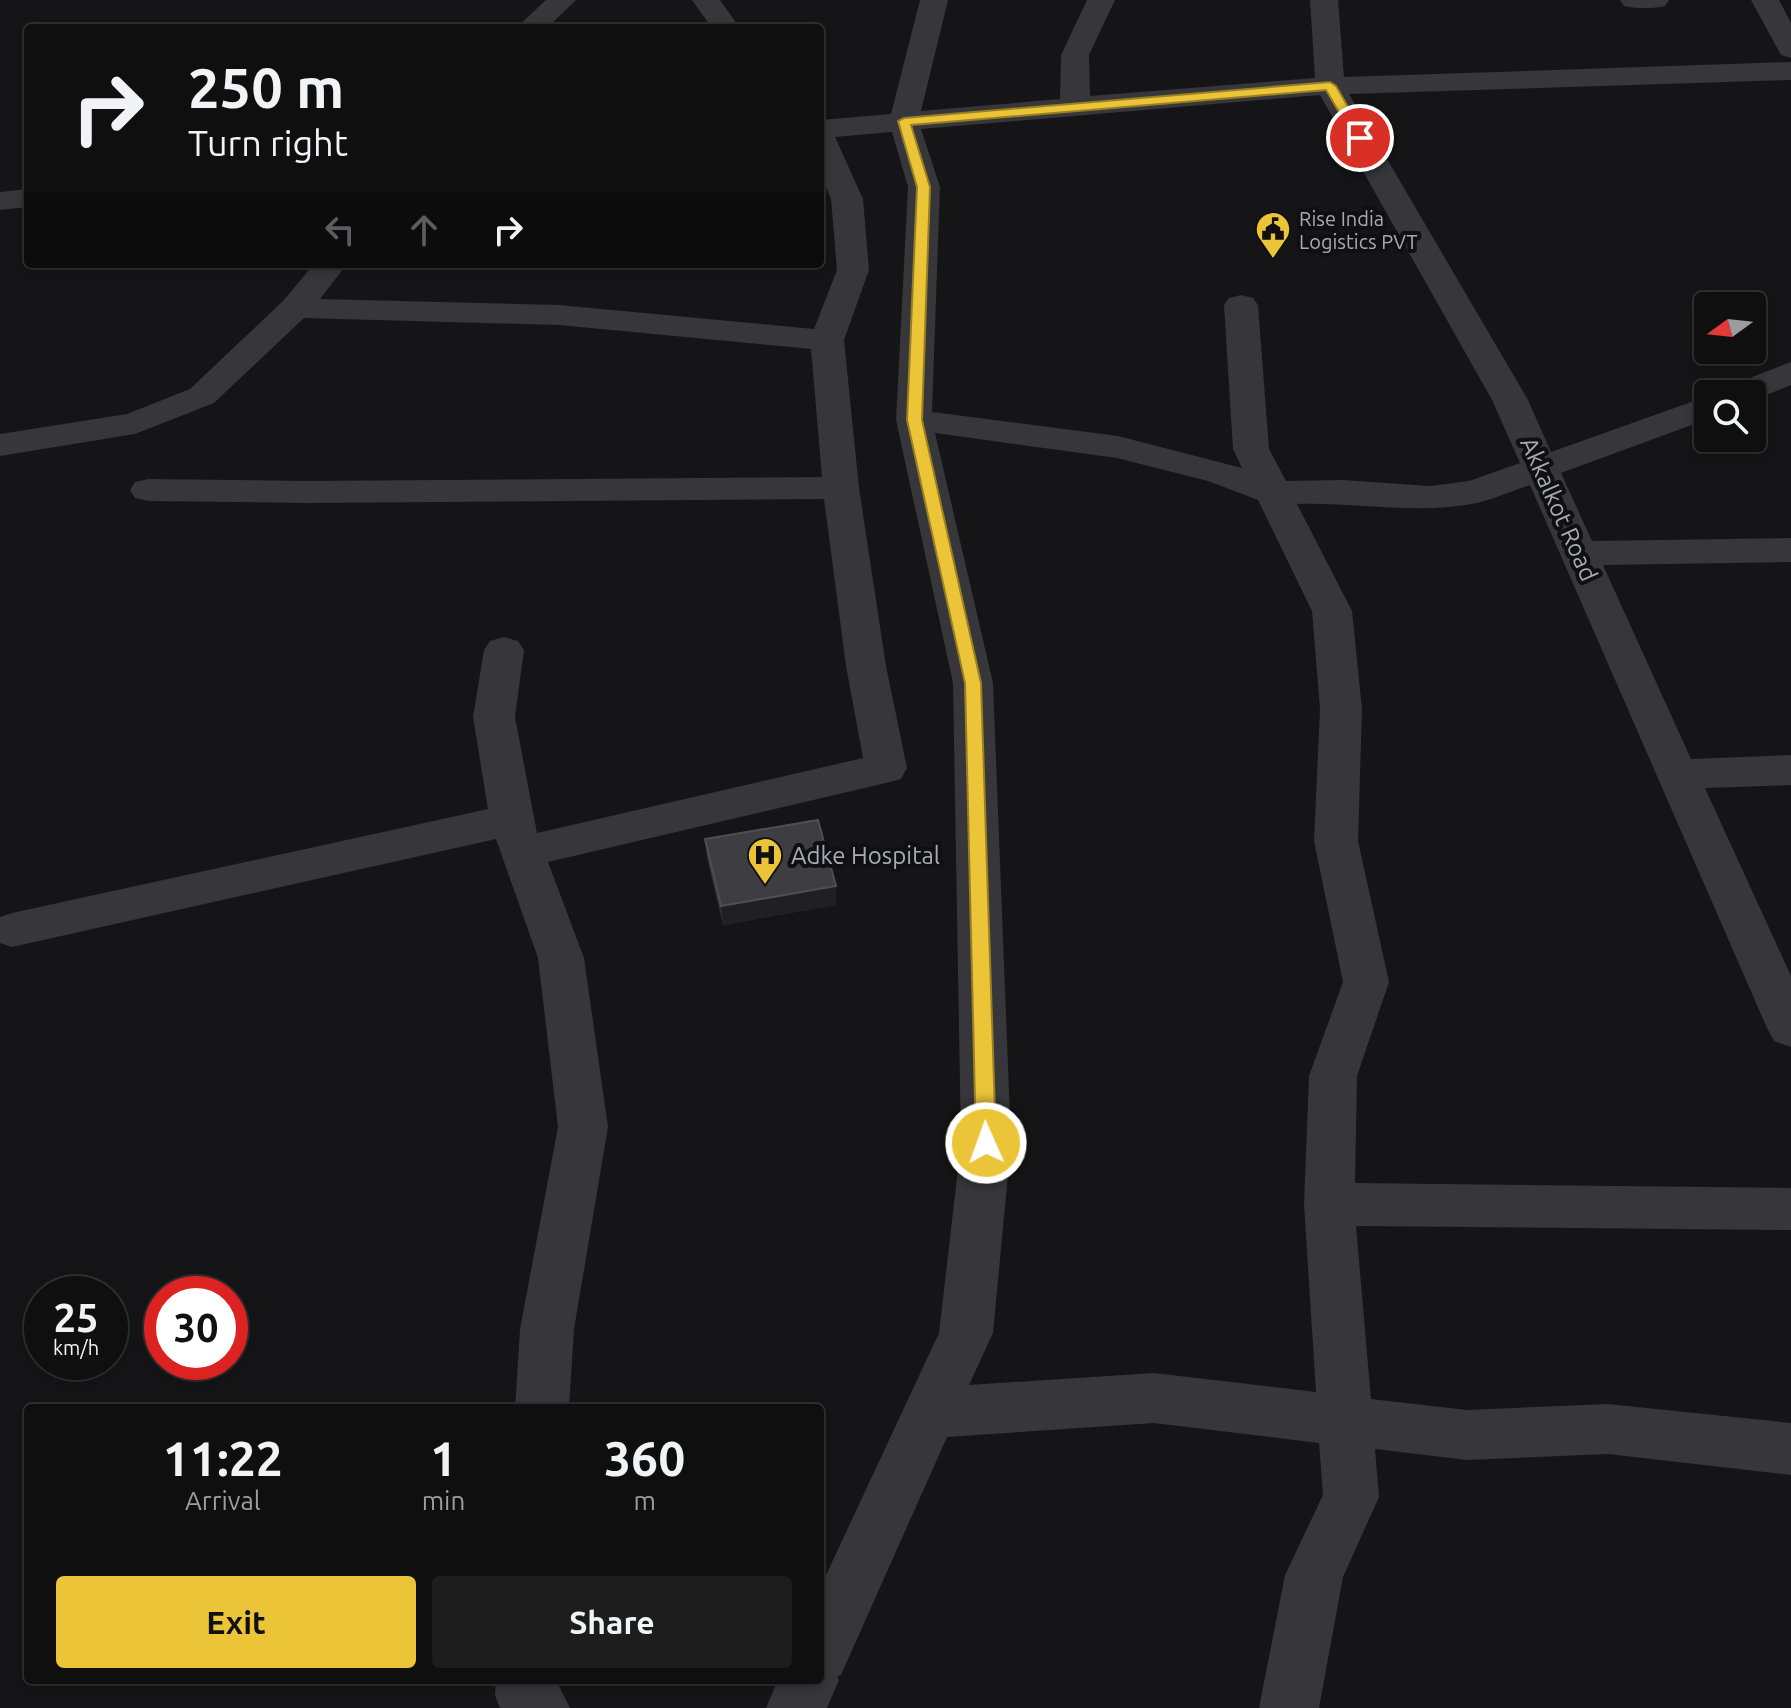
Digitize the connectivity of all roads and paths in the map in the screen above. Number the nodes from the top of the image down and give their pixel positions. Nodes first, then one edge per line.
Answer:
1 (562, 0) edge
2 (706, 0) edge
3 (934, 0) edge
4 (1101, 0) edge
5 (1324, 0) edge
6 (1634, 0) edge
7 (1655, 0) edge
8 (1765, 0) edge
9 (535, 24) edge
10 (723, 24) edge
11 (1791, 49) edge
12 (1791, 71) edge
13 (1330, 86) junction
14 (1075, 106) junction
15 (904, 121) junction
16 (824, 129) edge
17 (824, 145) edge
18 (24, 198) edge
19 (0, 201) edge
20 (328, 268) edge
21 (1241, 305) dead end
22 (295, 308) junction
23 (827, 340) junction
24 (1791, 372) edge
25 (1766, 383) edge
26 (1694, 412) edge
27 (914, 420) junction
28 (0, 445) edge
29 (1541, 469) junction
30 (841, 488) junction
31 (148, 490) dead end
32 (1273, 493) junction
33 (1791, 550) edge
34 (1578, 553) junction
35 (504, 650) dead end
36 (1791, 770) edge
37 (1677, 774) junction
38 (517, 836) junction
39 (12, 930) dead end
40 (1791, 1028) edge
41 (1329, 1204) junction
42 (1791, 1209) edge
43 (542, 1404) edge
44 (929, 1413) junction
45 (1343, 1420) junction
46 (1791, 1449) edge
47 (824, 1645) edge
48 (526, 1684) edge
49 (807, 1684) edge
50 (540, 1708) edge
51 (796, 1708) edge
52 (1289, 1708) edge

1 - 9 street
2 - 10 street
3 - 15 street
4 - 14 street
5 - 13 street, Akkalkot Road
6 - 7 street
8 - 11 street
12 - 13 street
13 - 14 street
13 - 29 street, Akkalkot Road
14 - 15 street
15 - 16 street
15 - 27 street
17 - 23 street
18 - 19 street
20 - 22 street
21 - 32 street
22 - 23 street
22 - 28 street
23 - 30 street
24 - 25 street
26 - 29 street
27 - 32 street
27 - 44 street
29 - 32 street
29 - 34 street, Akkalkot Road
30 - 31 street
30 - 38 street
32 - 41 street
33 - 34 street
34 - 37 street, Akkalkot Road
35 - 38 street
36 - 37 street
37 - 40 street, Akkalkot Road
38 - 39 street
38 - 43 street
41 - 42 street
41 - 45 street
44 - 45 street
44 - 47 street
45 - 46 street
45 - 52 street
48 - 50 street
49 - 51 street

